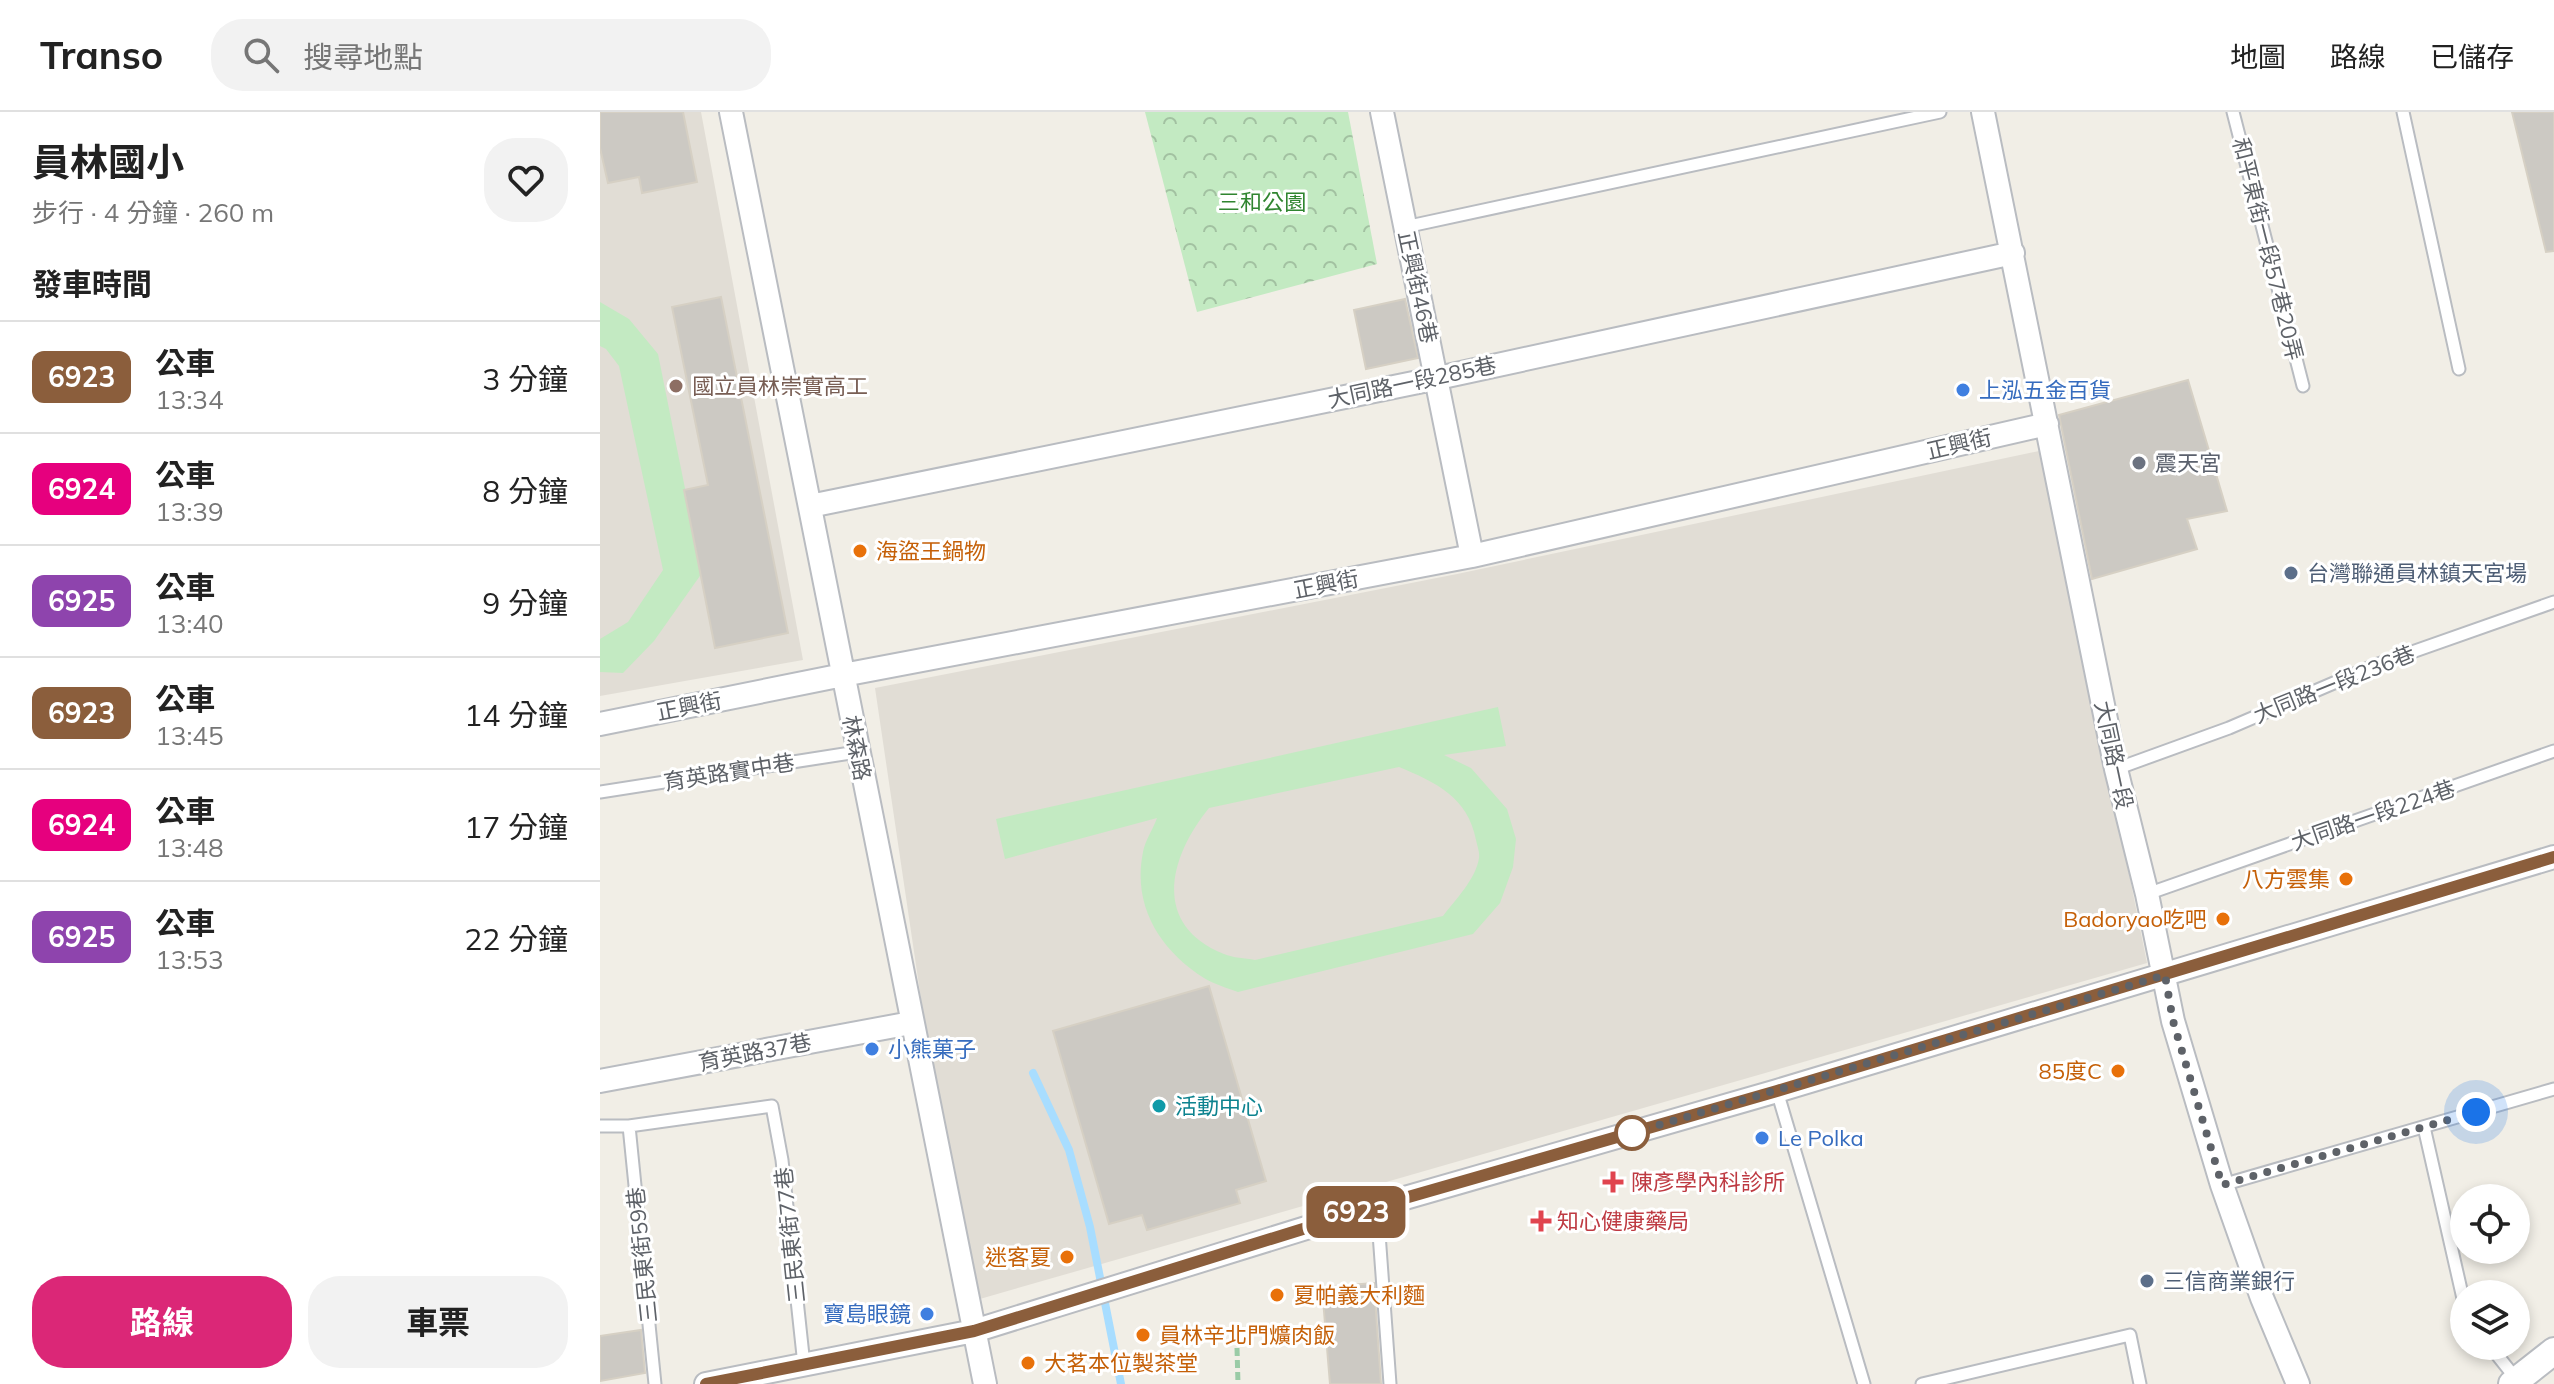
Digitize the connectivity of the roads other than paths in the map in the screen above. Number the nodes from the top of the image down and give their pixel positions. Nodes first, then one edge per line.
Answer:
1 (731, 112) edge
2 (1382, 112) edge
3 (1940, 112) edge
4 (1983, 112) edge
5 (2233, 112) edge
6 (2403, 112) edge
7 (1405, 227) junction
8 (2013, 253) junction
9 (2459, 369) dead end
10 (1438, 378) junction
11 (2303, 386) dead end
12 (2047, 424) junction
13 (810, 506) junction
14 (1472, 556) junction
15 (2554, 602) edge
16 (843, 675) junction
17 (600, 724) edge
18 (2554, 751) edge
19 (857, 752) junction
20 (2116, 769) junction
21 (600, 792) edge
22 (2554, 857) edge
23 (2147, 894) junction
24 (2165, 975) junction
25 (911, 1023) junction
26 (600, 1081) edge
27 (2554, 1089) edge
28 (1777, 1091) junction
29 (600, 1126) edge
30 (629, 1126) junction
31 (2424, 1127) junction
32 (2222, 1185) junction
33 (1377, 1206) junction
34 (2459, 1280) edge
35 (974, 1331) junction
36 (2554, 1351) edge
37 (2500, 1360) edge
38 (804, 1365) junction
39 (2517, 1383) edge
40 (655, 1384) edge
41 (706, 1384) edge
42 (985, 1384) edge
43 (1390, 1384) edge
44 (1864, 1384) edge
45 (1922, 1384) edge
46 (2140, 1384) edge
47 (2298, 1384) edge

1 - 13 street, 林森路
2 - 7 street, 正興街46巷
3 - 7 lane
4 - 8 street, 大同路一段
5 - 11 lane, 和平東街一段57巷20弄
6 - 9 lane
7 - 10 street, 正興街46巷
8 - 10 street, 大同路一段285巷
8 - 12 street, 大同路一段
10 - 13 street, 大同路一段285巷
10 - 14 street, 正興街46巷
12 - 14 street, 正興街
12 - 20 street, 大同路一段
13 - 16 street, 林森路
14 - 16 street, 正興街
15 - 20 lane, 大同路一段236巷
16 - 17 street, 正興街
16 - 19 street, 林森路
18 - 23 lane, 大同路一段224巷
19 - 21 lane, 育英路實中巷
19 - 25 street, 林森路
20 - 23 street, 大同路一段
22 - 24 street
23 - 24 street, 大同路一段
24 - 28 street
24 - 32 street, 大同路一段
25 - 26 street, 育英路37巷
25 - 35 street, 林森路
27 - 31 lane
28 - 33 street
28 - 44 lane
29 - 30 lane
30 - 38 lane, 三民東街77巷
30 - 40 lane, 三民東街59巷
31 - 32 lane
31 - 34 lane
32 - 47 street, 大同路一段
33 - 35 street
33 - 43 lane
35 - 38 street
35 - 42 street, 林森路
36 - 39 street
37 - 39 lane
38 - 41 street
45 - 46 lane

